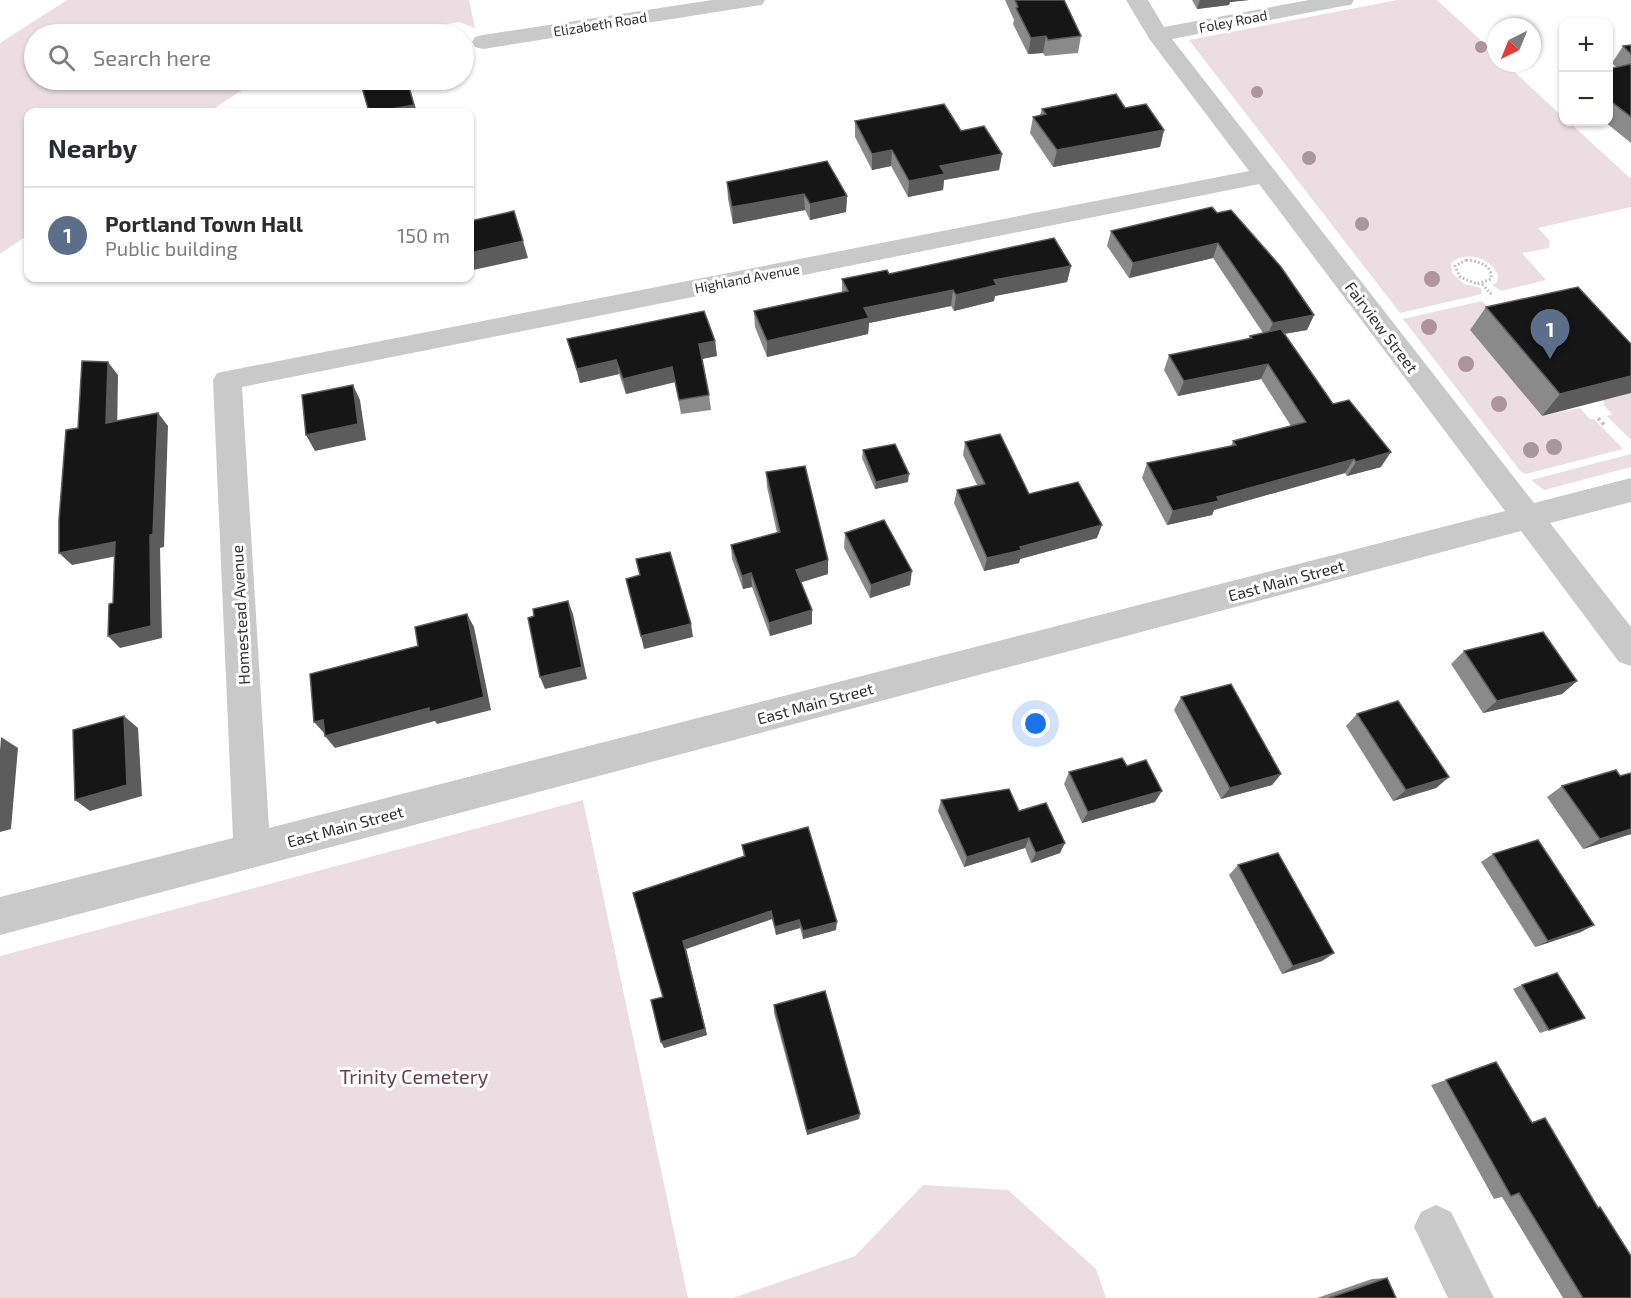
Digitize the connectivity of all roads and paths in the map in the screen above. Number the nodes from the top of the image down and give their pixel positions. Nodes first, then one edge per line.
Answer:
1 (754, 0) edge
2 (1137, 0) edge
3 (1343, 0) edge
4 (1158, 35) junction
5 (483, 42) dead end
6 (1266, 175) junction
7 (1482, 284) junction
8 (1492, 296) dead end
9 (227, 380) joint
10 (1598, 418) dead end
11 (1605, 426) dead end
12 (1631, 490) edge
13 (1527, 517) junction
14 (1631, 652) edge
15 (252, 850) junction
16 (0, 916) edge
17 (1436, 1227) dead end
18 (1472, 1298) edge

1 - 5 street, Elizabeth Road
2 - 4 street, Fairview Street
3 - 4 street, Foley Road
4 - 6 street, Fairview Street
6 - 9 street, Highland Avenue
6 - 13 street, Fairview Street
7 - 7 path
7 - 8 path
9 - 15 street, Homestead Avenue
10 - 11 path
12 - 13 street, East Main Street
13 - 14 street, Fairview Street
13 - 15 street, East Main Street
15 - 16 street, East Main Street
17 - 18 street

